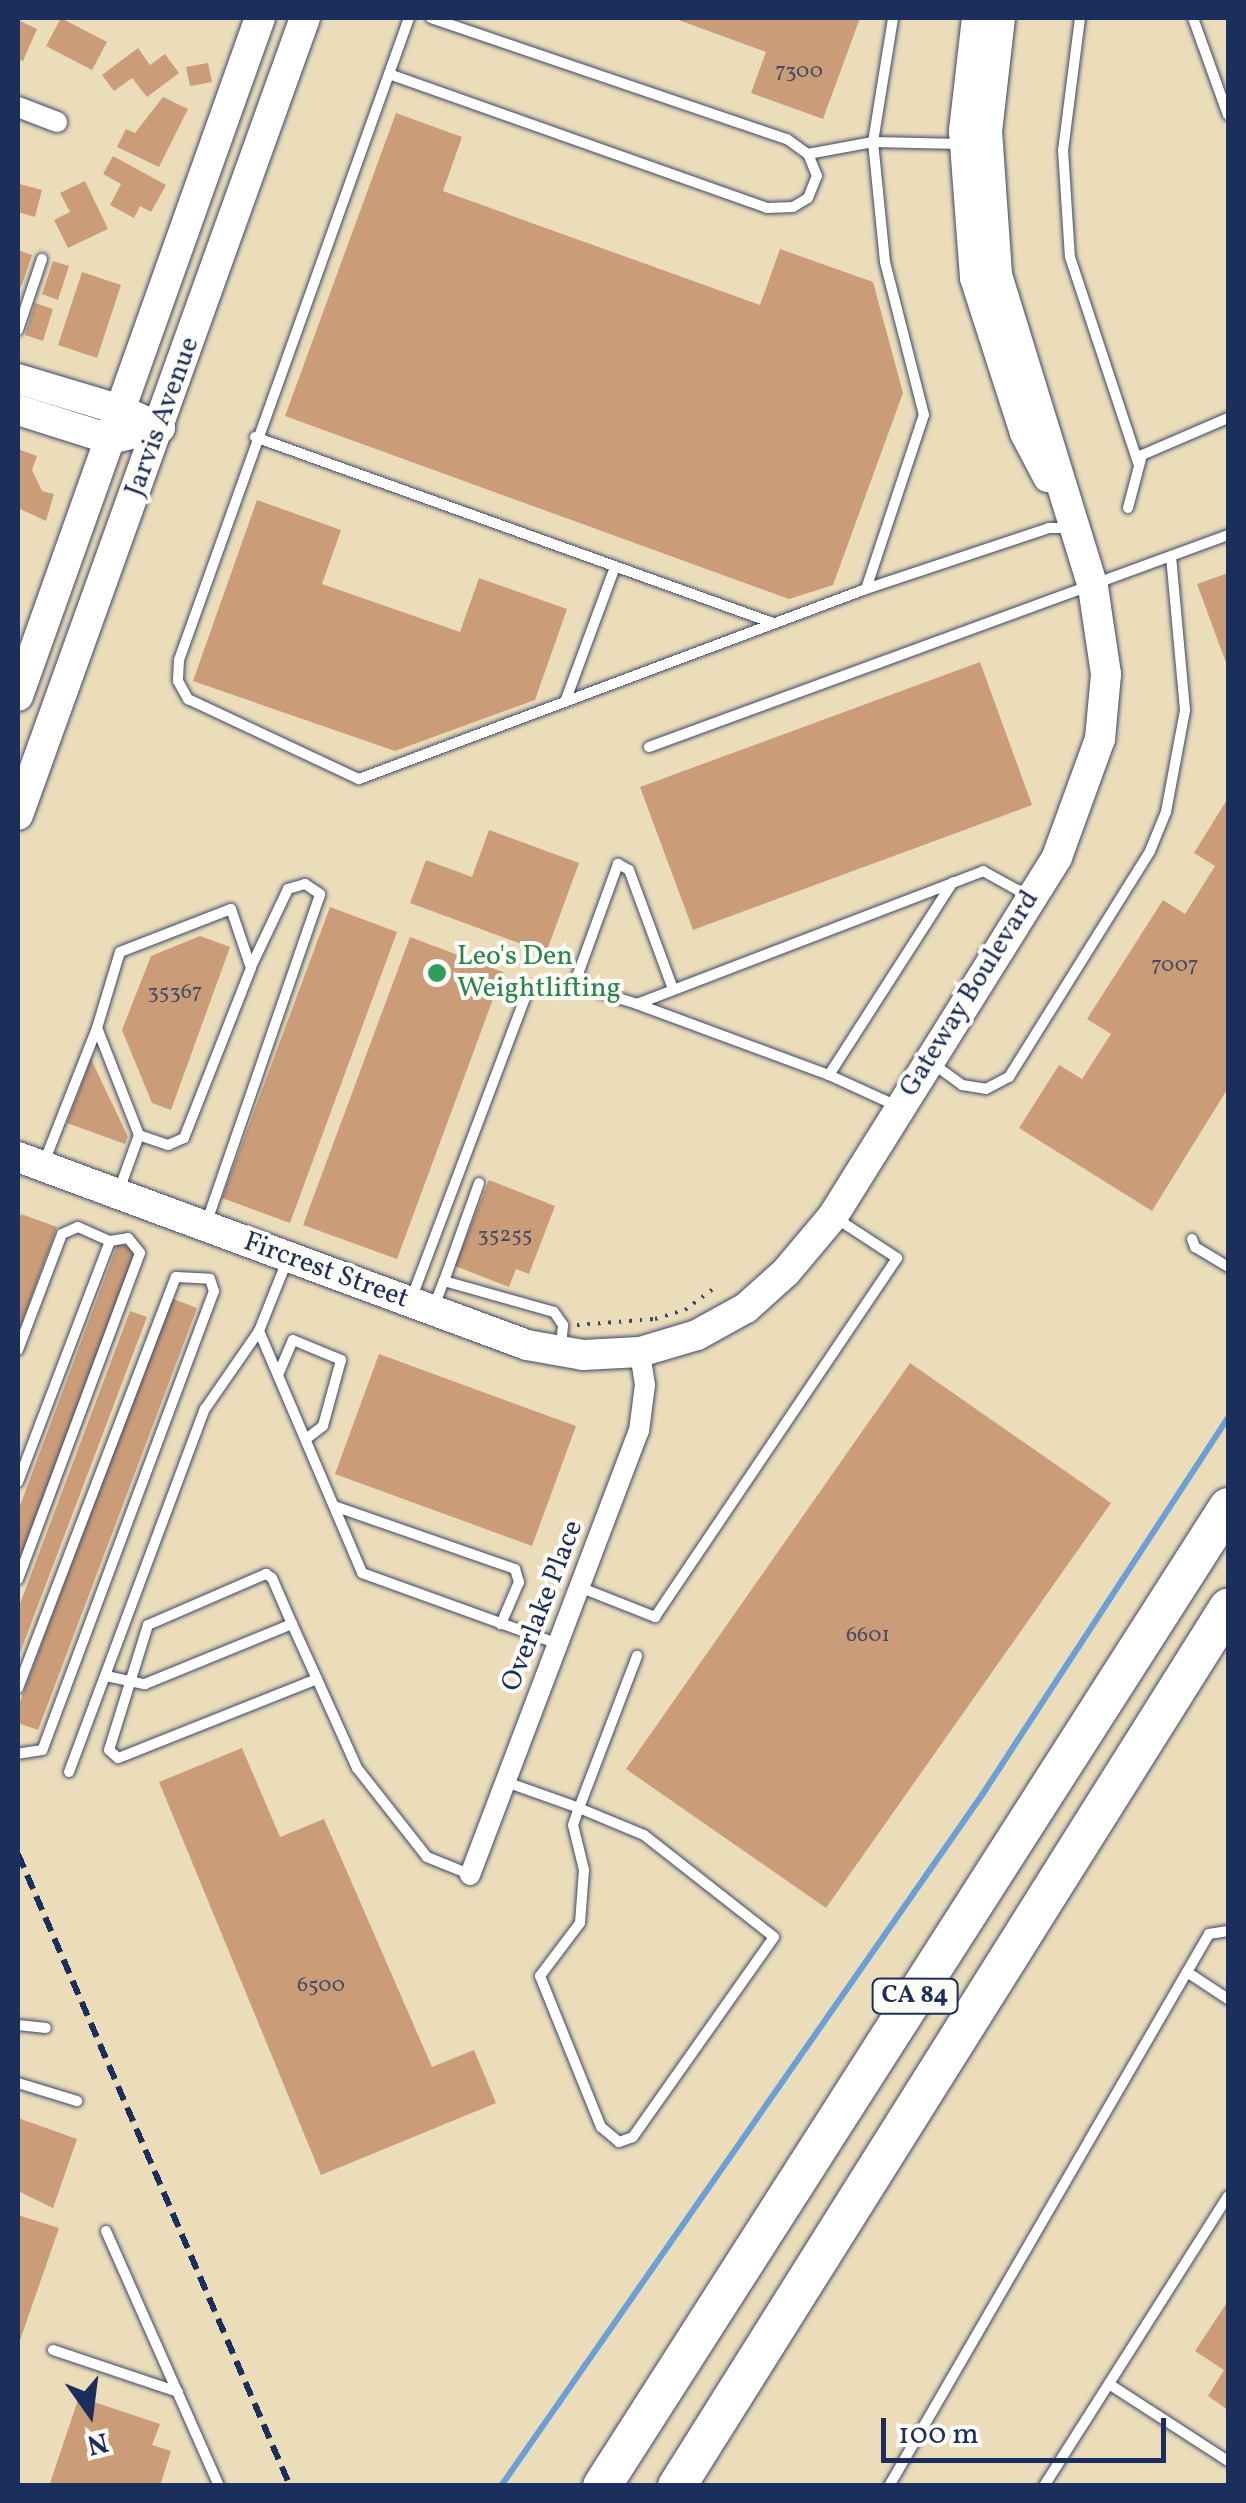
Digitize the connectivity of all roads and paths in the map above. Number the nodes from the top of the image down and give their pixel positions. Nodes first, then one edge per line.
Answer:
1 (260, 18) edge
2 (304, 18) edge
3 (409, 18) edge
4 (431, 18) edge
5 (893, 18) edge
6 (976, 18) edge
7 (1000, 18) edge
8 (1080, 18) edge
9 (1192, 18) edge
10 (389, 74) junction
11 (18, 107) edge
12 (1228, 116) edge
13 (56, 122) dead end
14 (873, 142) junction
15 (976, 145) junction
16 (808, 154) junction
17 (42, 258) dead end
18 (18, 330) edge
19 (18, 379) edge
20 (18, 410) edge
21 (121, 410) junction
22 (1228, 418) edge
23 (160, 428) junction
24 (255, 438) junction
25 (110, 439) junction
26 (1138, 463) junction
27 (1128, 508) dead end
28 (1076, 528) junction
29 (1228, 536) edge
30 (1171, 557) junction
31 (616, 566) junction
32 (1093, 586) junction
33 (866, 589) junction
34 (774, 623) junction
35 (18, 696) edge
36 (565, 702) junction
37 (649, 748) dead end
38 (18, 815) edge
39 (954, 881) junction
40 (1031, 898) junction
41 (251, 968) junction
42 (673, 989) junction
43 (528, 990) dead end
44 (637, 1004) junction
45 (96, 1028) junction
46 (928, 1060) junction
47 (830, 1075) junction
48 (899, 1107) junction
49 (139, 1135) junction
50 (30, 1161) edge
51 (479, 1183) dead end
52 (118, 1194) junction
53 (833, 1216) junction
54 (205, 1226) junction
55 (1192, 1238) dead end
56 (110, 1241) junction
57 (288, 1257) junction
58 (1228, 1267) edge
59 (444, 1280) junction
60 (712, 1290) dead end
61 (422, 1306) junction
62 (259, 1331) junction
63 (562, 1340) junction
64 (18, 1350) edge
65 (640, 1352) junction
66 (278, 1375) junction
67 (306, 1439) junction
68 (18, 1482) edge
69 (334, 1506) junction
70 (1228, 1507) edge
71 (18, 1579) edge
72 (579, 1587) junction
73 (1228, 1608) edge
74 (292, 1624) junction
75 (501, 1624) junction
76 (1228, 1640) edge
77 (558, 1644) junction
78 (637, 1656) dead end
79 (106, 1676) junction
80 (318, 1679) junction
81 (126, 1682) junction
82 (18, 1688) edge
83 (18, 1754) edge
84 (69, 1772) dead end
85 (506, 1782) junction
86 (578, 1808) junction
87 (470, 1875) joint
88 (1228, 1931) edge
89 (1187, 1972) junction
90 (1228, 1999) edge
91 (18, 2024) edge
92 (46, 2028) dead end
93 (18, 2083) edge
94 (78, 2101) dead end
95 (1228, 2196) edge
96 (106, 2231) dead end
97 (53, 2350) dead end
98 (1108, 2384) junction
99 (178, 2392) junction
100 (1228, 2462) edge
101 (219, 2486) edge
102 (602, 2486) edge
103 (677, 2486) edge
104 (704, 2486) edge
105 (889, 2486) edge
106 (1044, 2486) edge

1 - 21 street, Jarvis Avenue
2 - 23 street, Jarvis Avenue
3 - 10 lane
4 - 16 lane
5 - 14 lane
6 - 15 street, Gateway Boulevard
7 - 15 street, Gateway Boulevard
8 - 26 lane
9 - 12 lane
10 - 16 lane
10 - 24 lane
11 - 13 street
14 - 15 lane
14 - 16 lane
14 - 33 lane
15 - 28 street, Gateway Boulevard
17 - 18 lane
19 - 21 street
20 - 25 street
21 - 23 street
21 - 25 street, Jarvis Avenue
22 - 26 lane
23 - 25 street
23 - 38 street, Jarvis Avenue
24 - 31 lane
24 - 36 lane
25 - 35 street, Jarvis Avenue
26 - 27 lane
28 - 32 street, Gateway Boulevard
28 - 33 lane
29 - 30 lane
30 - 32 lane
30 - 46 lane
31 - 34 lane
31 - 36 lane
32 - 37 lane
32 - 40 street, Gateway Boulevard
33 - 34 lane
34 - 36 lane
39 - 40 lane
39 - 42 lane
39 - 47 lane
40 - 46 street, Gateway Boulevard
41 - 45 lane
41 - 49 lane
41 - 54 lane
42 - 44 lane
42 - 44 lane
43 - 61 lane
44 - 47 lane
45 - 49 lane
45 - 50 lane
46 - 48 street, Gateway Boulevard
47 - 48 lane
48 - 53 street, Gateway Boulevard
49 - 52 lane
50 - 52 street, Fircrest Street
51 - 59 lane
52 - 54 street, Fircrest Street
53 - 65 street, Gateway Boulevard
53 - 72 lane
54 - 57 street, Fircrest Street
55 - 58 lane
56 - 64 lane
56 - 68 lane
56 - 71 lane
57 - 61 street, Fircrest Street
57 - 62 lane
59 - 61 lane
59 - 63 lane
60 - 63 path
61 - 63 street, Fircrest Street
62 - 66 lane
62 - 79 lane
63 - 65 street, Fircrest Street
65 - 72 street, Overlake Place
66 - 67 lane
66 - 67 lane
67 - 69 lane
69 - 75 lane
69 - 75 lane
70 - 102 highway, CA 84
72 - 77 street, Overlake Place
73 - 103 highway, CA 84
74 - 80 lane
74 - 81 lane
74 - 81 lane
75 - 77 lane
76 - 104 highway, CA 84
77 - 85 street, Overlake Place
78 - 86 lane
79 - 81 lane
79 - 84 lane
80 - 81 lane
80 - 87 lane
82 - 83 lane
85 - 86 lane
85 - 87 street, Overlake Place
86 - 86 lane
88 - 89 lane
89 - 90 lane
89 - 105 lane
91 - 92 lane
93 - 94 lane
95 - 98 lane
96 - 99 lane
97 - 99 lane
98 - 100 lane
98 - 106 lane
99 - 101 lane

